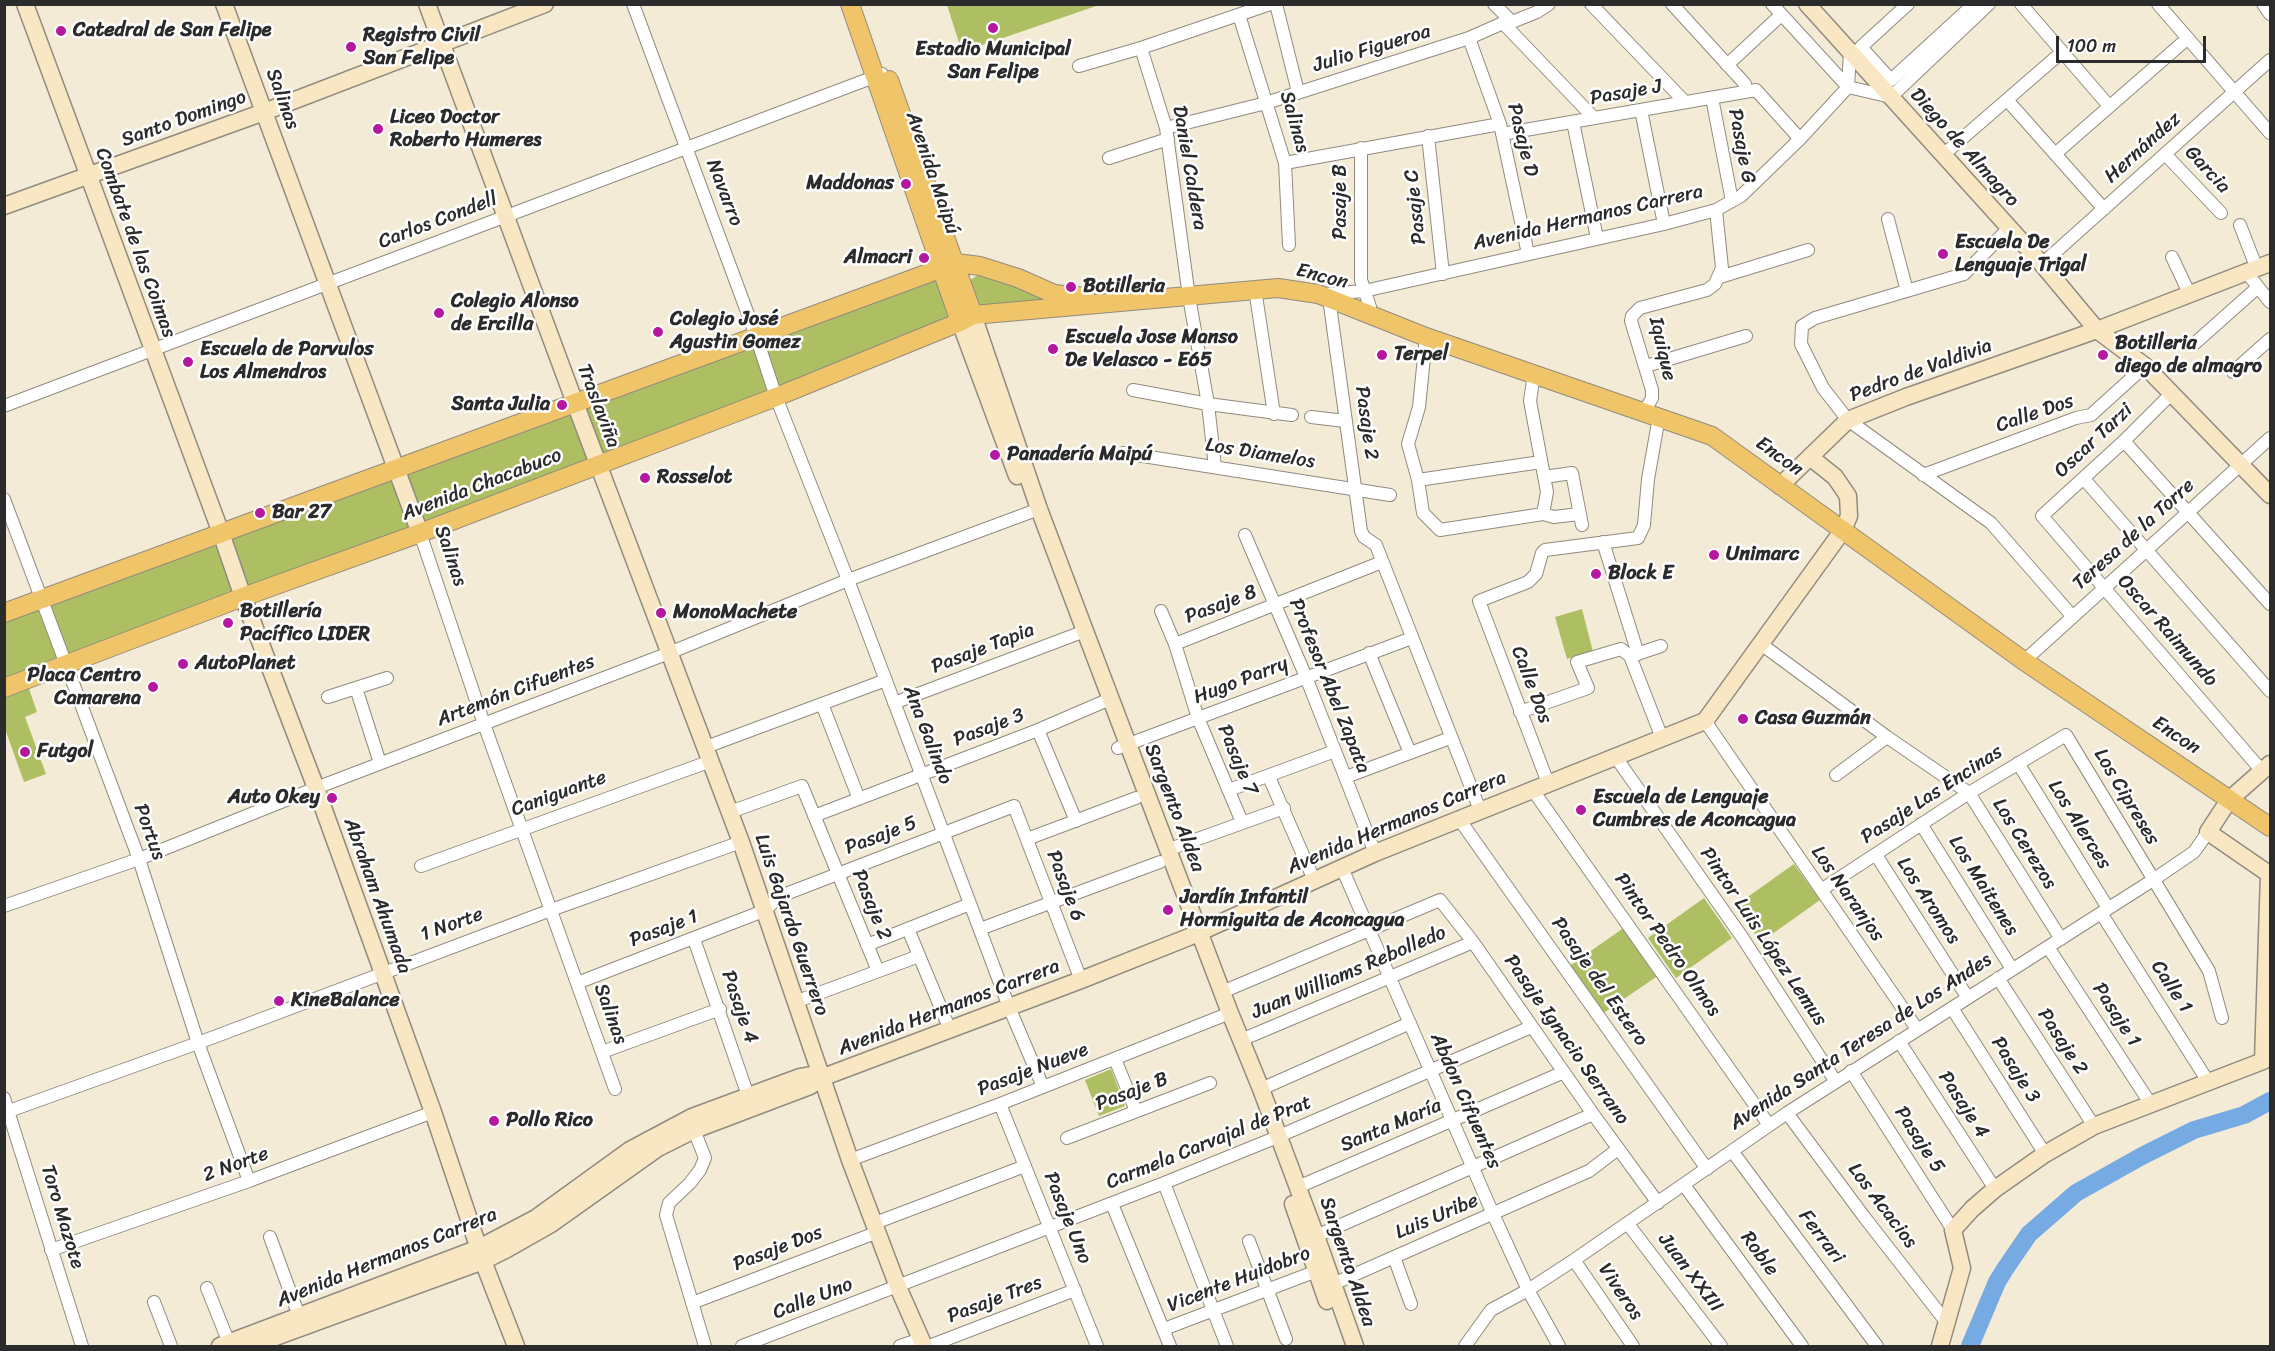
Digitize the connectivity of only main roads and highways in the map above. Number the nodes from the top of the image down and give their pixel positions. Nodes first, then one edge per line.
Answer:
1 (850, 4) edge
2 (863, 4) edge
3 (880, 74) junction
4 (948, 265) junction
5 (1189, 297) junction
6 (966, 319) junction
7 (4, 613) edge
8 (4, 688) edge
9 (2271, 827) edge

1 - 3 main road, Avenida Maipú
2 - 3 main road, Avenida Maipú
3 - 4 main road, Avenida Maipú
4 - 5 main road, Encon
4 - 6 main road, Avenida Maipú
4 - 7 main road
5 - 6 main road, Encon
5 - 9 main road, Encon
6 - 8 main road, Avenida Chacabuco

